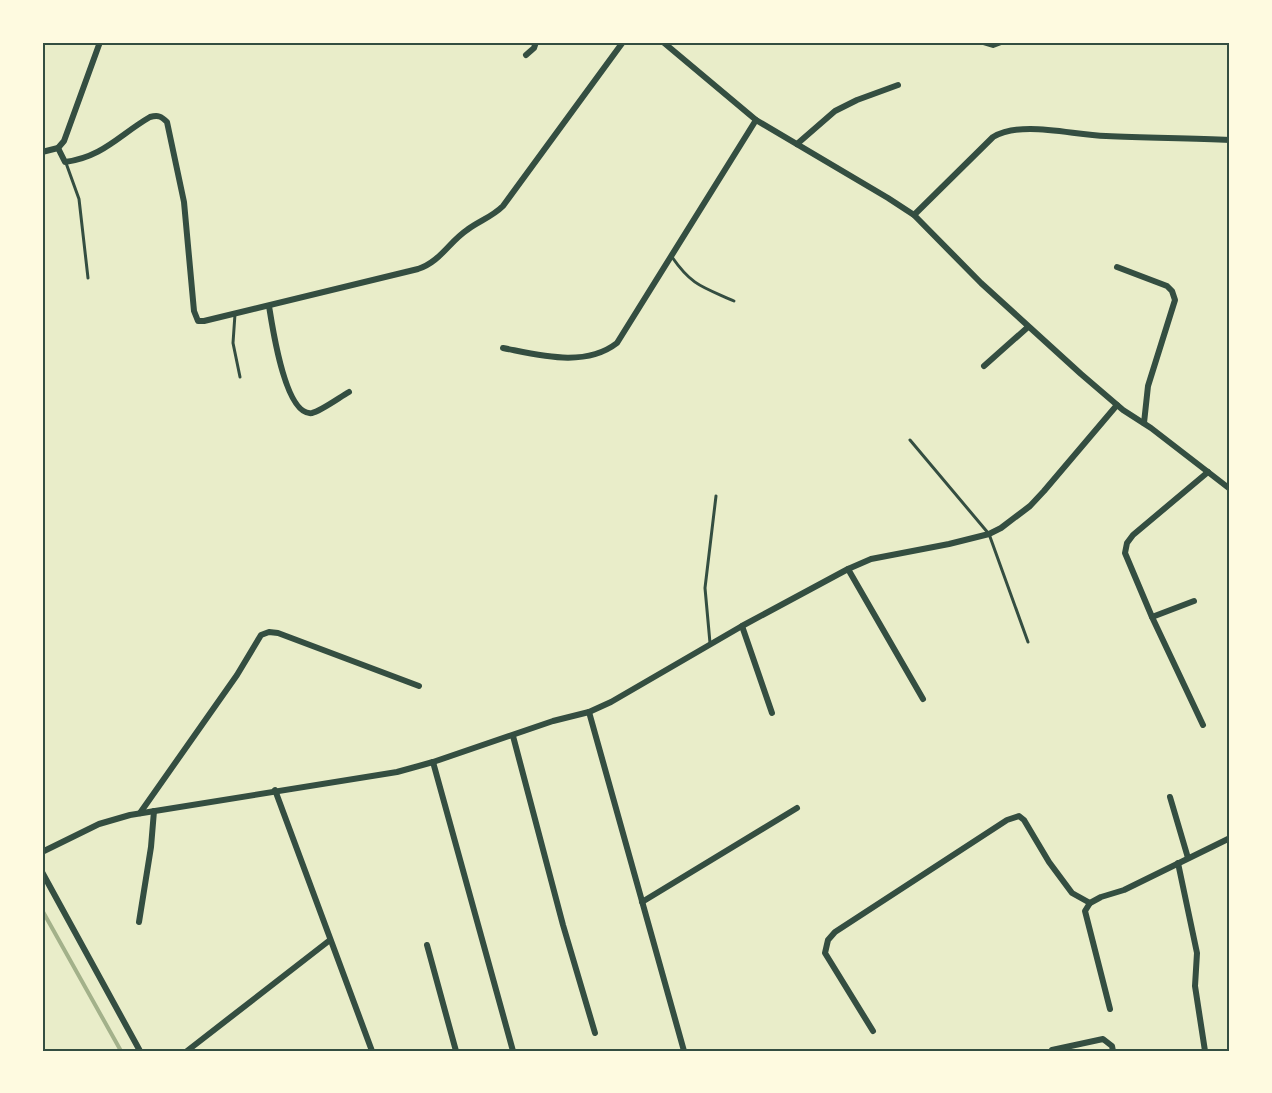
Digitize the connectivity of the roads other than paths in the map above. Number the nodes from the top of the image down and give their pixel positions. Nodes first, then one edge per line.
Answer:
1 (100, 42) edge
2 (536, 42) edge
3 (623, 42) edge
4 (663, 42) edge
5 (983, 42) edge
6 (1001, 42) edge
7 (526, 55) dead end
8 (898, 85) dead end
9 (756, 120) junction
10 (1230, 140) edge
11 (797, 144) junction
12 (58, 148) junction
13 (42, 152) edge
14 (65, 162) junction
15 (914, 215) junction
16 (671, 255) junction
17 (1117, 267) dead end
18 (88, 278) dead end
19 (734, 301) dead end
20 (269, 306) junction
21 (235, 314) junction
22 (1028, 327) junction
23 (503, 348) dead end
24 (984, 366) dead end
25 (240, 377) dead end
26 (349, 392) dead end
27 (1117, 405) junction
28 (1144, 423) junction
29 (910, 440) dead end
30 (1208, 472) junction
31 (1230, 489) edge
32 (716, 496) dead end
33 (989, 534) junction
34 (848, 569) junction
35 (1194, 601) dead end
36 (1152, 617) junction
37 (742, 626) junction
38 (1028, 642) dead end
39 (710, 645) junction
40 (419, 686) dead end
41 (923, 699) dead end
42 (589, 712) junction
43 (772, 713) dead end
44 (1203, 725) dead end
45 (513, 736) junction
46 (433, 762) junction
47 (275, 790) junction
48 (1170, 797) dead end
49 (797, 808) dead end
50 (154, 811) junction
51 (140, 813) junction
52 (1230, 838) edge
53 (42, 852) edge
54 (1188, 858) junction
55 (1178, 863) junction
56 (42, 872) edge
57 (642, 902) junction
58 (1090, 903) junction
59 (139, 922) dead end
60 (330, 940) junction
61 (427, 945) dead end
62 (1110, 1009) dead end
63 (873, 1031) dead end
64 (595, 1033) dead end
65 (1052, 1050) edge
66 (140, 1051) edge
67 (187, 1051) edge
68 (372, 1051) edge
69 (456, 1051) edge
70 (513, 1051) edge
71 (684, 1051) edge
72 (1113, 1051) edge
73 (1205, 1051) edge

1 - 12 street
2 - 7 street
3 - 20 street
4 - 9 street
5 - 6 street
8 - 11 street
9 - 11 street
9 - 16 street
10 - 15 street
11 - 15 street
12 - 13 street
12 - 14 street
14 - 18 lane
14 - 21 street
15 - 22 street
16 - 19 lane
16 - 23 street
17 - 28 street
20 - 21 street
20 - 26 street
21 - 25 lane
22 - 24 street
22 - 27 street
27 - 28 street
27 - 33 street
28 - 30 street
29 - 33 lane
30 - 31 street
30 - 36 street
32 - 39 lane
33 - 34 street
33 - 38 lane
34 - 37 street
34 - 41 street
35 - 36 street
36 - 44 street
37 - 39 street
37 - 43 street
39 - 42 street
40 - 51 street
42 - 45 street
42 - 57 street
45 - 46 street
45 - 64 street
46 - 47 street
46 - 70 street
47 - 50 street
47 - 60 street
48 - 54 street
49 - 57 street
50 - 51 street
50 - 59 street
51 - 53 street
52 - 54 street
54 - 55 street
55 - 58 street
55 - 73 street
56 - 66 street
57 - 71 street
58 - 62 street
58 - 63 street
60 - 67 street
60 - 68 street
61 - 69 street
65 - 72 street

